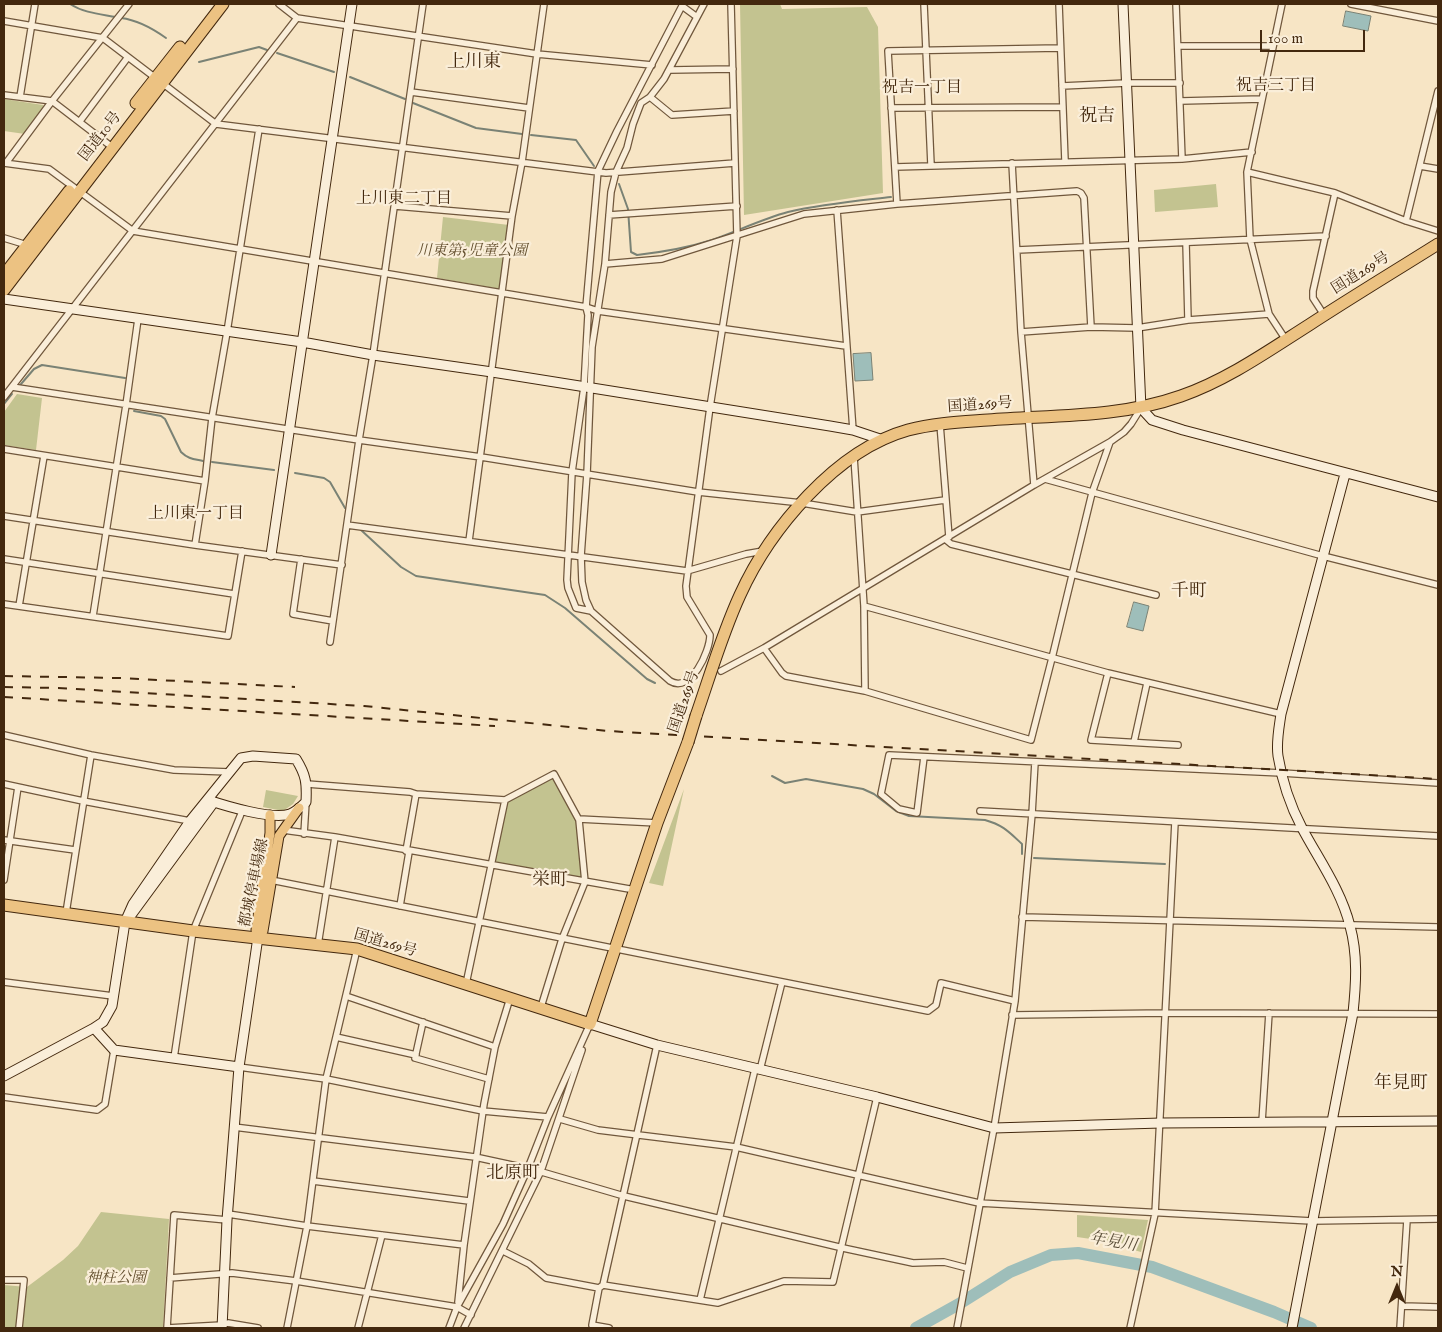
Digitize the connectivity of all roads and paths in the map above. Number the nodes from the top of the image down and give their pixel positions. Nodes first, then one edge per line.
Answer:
1 (35, 4) edge
2 (130, 4) edge
3 (214, 4) edge
4 (223, 4) edge
5 (279, 4) edge
6 (352, 4) edge
7 (423, 4) edge
8 (544, 4) edge
9 (704, 4) edge
10 (731, 4) edge
11 (924, 4) edge
12 (1059, 4) edge
13 (1123, 4) edge
14 (1176, 4) edge
15 (1282, 4) edge
16 (1351, 4) edge
17 (682, 5) edge
18 (697, 17) junction
19 (297, 18) junction
20 (1438, 20) edge
21 (4, 21) edge
22 (32, 25) junction
23 (349, 25) junction
24 (418, 36) junction
25 (102, 38) junction
26 (1179, 46) junction
27 (1273, 46) junction
28 (1060, 48) junction
29 (926, 50) junction
30 (538, 54) junction
31 (128, 57) junction
32 (652, 65) junction
33 (733, 69) junction
34 (670, 70) junction
35 (159, 81) junction
36 (1126, 83) junction
37 (1180, 83) junction
38 (1062, 86) junction
39 (1438, 91) edge
40 (411, 92) junction
41 (4, 95) edge
42 (20, 97) junction
43 (650, 97) junction
44 (1437, 98) edge
45 (1262, 99) junction
46 (52, 101) junction
47 (1181, 101) junction
48 (1063, 107) junction
49 (529, 108) junction
50 (891, 108) junction
51 (929, 108) junction
52 (734, 111) junction
53 (80, 122) junction
54 (216, 124) junction
55 (258, 129) junction
56 (333, 139) junction
57 (109, 145) junction
58 (403, 148) junction
59 (1252, 152) junction
60 (1182, 159) junction
61 (1129, 160) junction
62 (1065, 161) junction
63 (522, 162) junction
64 (5, 163) edge
65 (735, 163) junction
66 (1012, 163) junction
67 (931, 165) junction
68 (1420, 166) junction
69 (895, 167) junction
70 (1438, 169) edge
71 (598, 171) junction
72 (616, 172) junction
73 (1247, 172) junction
74 (76, 189) junction
75 (1335, 193) junction
76 (1013, 195) junction
77 (897, 204) junction
78 (395, 206) junction
79 (736, 206) junction
80 (837, 210) junction
81 (609, 215) junction
82 (512, 216) junction
83 (1406, 221) junction
84 (133, 231) junction
85 (1438, 231) edge
86 (737, 236) junction
87 (1326, 236) junction
88 (4, 238) edge
89 (1250, 239) junction
90 (1186, 243) junction
91 (1438, 244) edge
92 (27, 245) junction
93 (1133, 245) junction
94 (1085, 247) junction
95 (240, 249) junction
96 (1017, 250) junction
97 (315, 263) junction
98 (604, 264) junction
99 (385, 274) junction
100 (4, 275) edge
101 (4, 290) edge
102 (503, 294) junction
103 (4, 299) edge
104 (586, 307) junction
105 (72, 309) junction
106 (598, 311) junction
107 (1269, 314) junction
108 (1324, 315) junction
109 (138, 319) junction
110 (1188, 320) junction
111 (722, 328) junction
112 (1091, 328) junction
113 (1137, 328) junction
114 (227, 332) junction
115 (1021, 332) junction
116 (1286, 340) junction
117 (302, 342) junction
118 (846, 346) junction
119 (373, 355) junction
120 (492, 372) junction
121 (12, 387) junction
122 (587, 388) junction
123 (4, 397) edge
124 (126, 404) junction
125 (710, 407) junction
126 (1141, 408) junction
127 (1027, 417) junction
128 (212, 418) junction
129 (940, 424) junction
130 (290, 430) junction
131 (853, 430) junction
132 (359, 440) junction
133 (883, 440) junction
134 (1110, 442) junction
135 (4, 449) edge
136 (854, 455) junction
137 (44, 456) junction
138 (481, 457) junction
139 (117, 467) junction
140 (572, 472) junction
141 (587, 474) junction
142 (1345, 474) junction
143 (1045, 479) junction
144 (205, 481) junction
145 (1034, 485) junction
146 (698, 492) junction
147 (1092, 493) junction
148 (1438, 497) edge
149 (945, 500) junction
150 (802, 504) junction
151 (857, 512) junction
152 (4, 516) edge
153 (33, 521) junction
154 (347, 525) junction
155 (107, 531) junction
156 (947, 538) junction
157 (469, 541) junction
158 (195, 545) junction
159 (242, 552) junction
160 (763, 552) junction
161 (271, 555) junction
162 (567, 555) junction
163 (581, 556) junction
164 (1323, 556) junction
165 (4, 559) edge
166 (301, 559) junction
167 (26, 563) junction
168 (342, 565) junction
169 (687, 571) junction
170 (100, 573) junction
171 (1073, 574) junction
172 (1438, 585) edge
173 (862, 590) junction
174 (234, 594) junction
175 (1156, 594) dead end
176 (4, 604) edge
177 (18, 606) junction
178 (864, 606) junction
179 (591, 611) junction
180 (93, 616) junction
181 (333, 620) junction
182 (330, 642) dead end
183 (764, 648) junction
184 (1052, 658) junction
185 (721, 671) dead end
186 (1108, 673) junction
187 (1147, 683) junction
188 (866, 691) junction
189 (1281, 714) junction
190 (4, 735) edge
191 (1134, 742) junction
192 (1178, 745) dead end
193 (91, 755) junction
194 (924, 757) junction
195 (1035, 762) junction
196 (230, 772) junction
197 (1282, 773) junction
198 (1438, 783) edge
199 (4, 784) edge
200 (307, 784) junction
201 (18, 787) junction
202 (416, 794) junction
203 (505, 800) junction
204 (211, 801) junction
205 (83, 802) junction
206 (303, 805) junction
207 (243, 809) junction
208 (980, 811) dead end
209 (1032, 814) junction
210 (270, 816) junction
211 (579, 819) junction
212 (190, 821) junction
213 (1175, 822) junction
214 (658, 823) junction
215 (1303, 829) junction
216 (283, 830) junction
217 (304, 834) junction
218 (1438, 836) edge
219 (335, 837) junction
220 (7, 840) edge
221 (75, 850) junction
222 (408, 851) junction
223 (491, 866) junction
224 (4, 880) edge
225 (271, 880) junction
226 (585, 882) junction
227 (635, 890) junction
228 (327, 891) junction
229 (4, 905) edge
230 (400, 906) junction
231 (66, 913) junction
232 (1022, 918) junction
233 (1170, 921) junction
234 (125, 922) junction
235 (479, 922) junction
236 (1350, 925) junction
237 (1438, 927) edge
238 (194, 931) junction
239 (258, 938) junction
240 (562, 939) junction
241 (318, 944) junction
242 (357, 949) junction
243 (616, 949) junction
244 (4, 982) edge
245 (782, 982) junction
246 (466, 984) junction
247 (113, 996) junction
248 (346, 996) junction
249 (510, 998) junction
250 (1015, 1001) junction
251 (541, 1007) junction
252 (1166, 1013) junction
253 (1269, 1014) junction
254 (1353, 1014) junction
255 (1438, 1014) edge
256 (1012, 1015) junction
257 (423, 1022) junction
258 (590, 1024) junction
259 (94, 1028) junction
260 (336, 1037) junction
261 (658, 1044) junction
262 (496, 1047) junction
263 (114, 1050) junction
264 (416, 1055) junction
265 (174, 1058) junction
266 (239, 1067) junction
267 (758, 1070) junction
268 (4, 1076) edge
269 (326, 1079) junction
270 (489, 1079) junction
271 (4, 1097) edge
272 (876, 1097) junction
273 (483, 1111) junction
274 (548, 1117) junction
275 (560, 1119) junction
276 (1438, 1120) edge
277 (1262, 1122) junction
278 (1332, 1122) junction
279 (1161, 1123) junction
280 (234, 1126) junction
281 (994, 1128) junction
282 (638, 1136) junction
283 (319, 1137) junction
284 (736, 1147) junction
285 (476, 1157) junction
286 (528, 1168) junction
287 (541, 1171) junction
288 (858, 1174) junction
289 (313, 1181) junction
290 (624, 1196) junction
291 (470, 1201) junction
292 (979, 1203) junction
293 (1155, 1214) junction
294 (228, 1217) junction
295 (719, 1218) junction
296 (1438, 1219) edge
297 (1407, 1220) junction
298 (1312, 1222) junction
299 (307, 1226) junction
300 (382, 1235) junction
301 (464, 1244) junction
302 (843, 1248) junction
303 (503, 1251) junction
304 (967, 1268) junction
305 (225, 1274) junction
306 (170, 1278) junction
307 (4, 1280) edge
308 (296, 1281) junction
309 (602, 1286) junction
310 (367, 1292) junction
311 (700, 1300) junction
312 (1403, 1306) junction
313 (1438, 1306) edge
314 (457, 1307) junction
315 (471, 1315) junction
316 (222, 1327) edge
317 (20, 1328) edge
318 (167, 1328) edge
319 (258, 1328) edge
320 (287, 1328) edge
321 (358, 1328) edge
322 (449, 1328) edge
323 (464, 1328) edge
324 (606, 1328) edge
325 (957, 1328) edge
326 (1130, 1328) edge
327 (1292, 1328) edge
328 (1400, 1328) edge

1 - 22 street
2 - 25 street
3 - 35 highway, 国道10号
4 - 35 highway, 国道10号
5 - 19 street
6 - 23 street
7 - 24 street
8 - 30 street
9 - 18 street
10 - 33 street
11 - 29 street
12 - 28 street
13 - 36 street
14 - 26 street
15 - 27 street
16 - 20 street
17 - 18 street
17 - 32 street
18 - 34 street
19 - 23 street
19 - 54 street
21 - 22 street
22 - 25 street
22 - 42 street
23 - 24 street
23 - 56 street
24 - 30 street
24 - 40 street
25 - 31 street
25 - 46 street
26 - 27 street
26 - 37 street
27 - 45 street
28 - 29 street
28 - 38 street
29 - 50 street
29 - 51 street
30 - 32 street
30 - 49 street
31 - 35 street
31 - 53 street
32 - 71 street
33 - 34 street
33 - 52 street
34 - 43 street
35 - 54 street
35 - 57 highway, 国道10号
36 - 37 street
36 - 38 street
36 - 61 street
37 - 47 street
38 - 48 street
39 - 44 street
40 - 49 street
40 - 58 street
41 - 42 street
42 - 46 street
43 - 52 street
43 - 72 street
44 - 68 street
45 - 47 street
45 - 59 street
46 - 53 street
46 - 64 street
47 - 60 street
48 - 51 street
48 - 62 street
49 - 63 street
50 - 51 street
50 - 69 street
51 - 67 street
52 - 65 street
53 - 57 street
54 - 55 street
54 - 84 street
55 - 56 street
55 - 95 street
56 - 58 street
56 - 97 street
57 - 74 highway, 国道10号
58 - 63 street
58 - 78 street
59 - 60 street
59 - 73 street
60 - 61 street
61 - 62 street
61 - 93 street
62 - 66 street
63 - 71 street
63 - 82 street
64 - 74 street
65 - 72 street
65 - 79 street
66 - 67 street
66 - 76 street
67 - 69 street
68 - 70 street
68 - 83 street
69 - 77 street
71 - 72 street
71 - 104 street
72 - 81 street
73 - 75 street
73 - 89 street
74 - 84 street
74 - 92 highway, 国道10号
74 - 101 highway, 国道10号
75 - 83 street
75 - 87 street
76 - 77 street
76 - 94 street
76 - 96 street
77 - 80 street
78 - 82 street
78 - 99 street
79 - 81 street
79 - 86 street
80 - 86 street
80 - 118 street
81 - 98 street
82 - 102 street
83 - 85 street
84 - 95 street
84 - 105 street
86 - 98 street
86 - 111 street
87 - 89 street
87 - 108 street
88 - 92 street
89 - 90 street
89 - 107 street
90 - 93 street
90 - 110 street
91 - 108 highway, 国道269号
92 - 100 highway, 国道10号
93 - 94 street
93 - 113 street
94 - 96 street
94 - 112 street
95 - 97 street
95 - 114 street
96 - 115 street
97 - 99 street
97 - 117 street
98 - 106 street
99 - 102 street
99 - 119 street
102 - 104 street
102 - 120 street
103 - 105 street
104 - 106 street
104 - 122 street
105 - 109 street
105 - 121 street
106 - 111 street
106 - 122 street
107 - 110 street
107 - 116 street
108 - 116 highway, 国道269号
109 - 114 street
109 - 124 street
110 - 113 street
111 - 118 street
111 - 125 street
112 - 113 street
112 - 115 street
113 - 126 street
114 - 117 street
114 - 128 street
115 - 127 street
116 - 126 highway, 国道269号
117 - 119 street
117 - 130 street
118 - 131 street
119 - 120 street
119 - 132 street
120 - 122 street
120 - 138 street
121 - 123 street
121 - 124 street
122 - 125 street
122 - 140 street
122 - 141 street
124 - 128 street
124 - 139 street
125 - 131 street
125 - 146 street
126 - 127 highway, 国道269号
126 - 134 street
126 - 142 street
127 - 129 highway, 国道269号
127 - 145 street
128 - 130 street
128 - 144 street
129 - 133 highway, 国道269号
129 - 149 street
130 - 132 street
130 - 161 street
131 - 133 street
132 - 138 street
132 - 154 street
133 - 136 highway, 国道269号
134 - 143 street
134 - 147 street
135 - 137 street
136 - 150 highway, 国道269号
136 - 151 street
137 - 139 street
137 - 153 street
138 - 140 street
138 - 157 street
139 - 144 street
139 - 155 street
140 - 141 street
140 - 162 street
141 - 146 street
141 - 163 street
142 - 148 street
142 - 164 street
143 - 145 street
143 - 147 street
144 - 158 street
145 - 156 street
146 - 150 street
146 - 169 street
147 - 164 street
147 - 171 street
149 - 151 street
149 - 156 street
150 - 151 street
150 - 160 highway, 国道269号
151 - 173 street
152 - 153 street
153 - 155 street
153 - 167 street
154 - 157 street
154 - 168 street
155 - 158 street
155 - 170 street
156 - 171 street
156 - 173 street
157 - 162 street
158 - 159 street
159 - 161 street
159 - 174 street
160 - 169 street
160 - 214 highway, 国道269号, bridge
161 - 166 street
162 - 163 street
162 - 179 street
163 - 169 street
163 - 179 street
164 - 172 street
164 - 189 street
165 - 167 street
166 - 168 street
166 - 181 street
167 - 170 street
167 - 177 street
168 - 181 street
169 - 179 street
170 - 174 street
170 - 180 street
171 - 175 street
171 - 184 street
173 - 178 street
173 - 183 street
174 - 180 street
176 - 177 street
177 - 180 street
178 - 184 street
178 - 188 street
181 - 182 street
183 - 185 street
183 - 188 street
184 - 186 street
184 - 188 street
186 - 187 street
186 - 191 street
187 - 189 street
187 - 191 street
189 - 197 street
190 - 193 street
191 - 192 street
193 - 196 street
193 - 205 street
194 - 194 street
194 - 195 street
195 - 197 street
195 - 209 street
196 - 200 street
196 - 204 street
197 - 198 street
197 - 215 street
199 - 201 street
200 - 202 street
200 - 206 street
201 - 205 street
201 - 220 street
202 - 203 street
202 - 222 street
203 - 211 street
203 - 223 street
204 - 207 street
204 - 212 street
204 - 234 street
205 - 212 street
205 - 221 street
206 - 210 street
206 - 216 main road, 都城停車場線
206 - 217 street
207 - 210 street
207 - 238 street
208 - 209 street
209 - 213 street
209 - 232 street
210 - 239 main road, 都城停車場線
211 - 214 street
211 - 226 street
212 - 234 street
213 - 215 street
213 - 233 street
214 - 227 highway, 国道269号
215 - 218 street
215 - 236 street
216 - 217 street
216 - 225 main road, 都城停車場線
217 - 219 street
219 - 222 street
219 - 228 street
220 - 221 street
220 - 224 street
221 - 231 street
222 - 223 street
222 - 230 street
223 - 226 street
223 - 235 street
225 - 228 street
225 - 239 main road, 都城停車場線
226 - 227 street
226 - 240 street
227 - 243 highway, 国道269号
228 - 230 street
228 - 241 street
229 - 231 highway, 国道269号
230 - 235 street
231 - 234 highway, 国道269号
232 - 233 street
232 - 250 street
233 - 236 street
233 - 252 street
234 - 238 highway, 国道269号
234 - 247 street
235 - 240 street
235 - 246 street
236 - 237 street
236 - 254 street
238 - 239 highway, 国道269号
238 - 265 street
239 - 241 highway, 国道269号
239 - 266 street
240 - 243 street
240 - 251 street
241 - 242 highway, 国道269号
242 - 246 highway, 国道269号
242 - 248 street
243 - 245 street
243 - 258 highway, 国道269号
244 - 247 street
245 - 250 street
245 - 267 street
246 - 249 highway, 国道269号
247 - 259 street
248 - 257 street
248 - 260 street
249 - 251 highway, 国道269号
249 - 262 street
250 - 256 street
251 - 258 highway, 国道269号
252 - 253 street
252 - 256 street
252 - 279 street
253 - 254 street
253 - 277 street
254 - 255 street
254 - 278 street
256 - 281 street
257 - 262 street
257 - 264 street
258 - 261 street
258 - 274 street
258 - 275 street
259 - 263 street
259 - 268 street
260 - 264 street
260 - 269 street
261 - 267 street
261 - 282 street
262 - 270 street
263 - 265 street
263 - 271 street
264 - 270 street
265 - 266 street
266 - 269 street
266 - 280 street
267 - 272 street
267 - 284 street
269 - 273 street
269 - 283 street
270 - 273 street
272 - 281 street
272 - 288 street
273 - 274 street
273 - 285 street
274 - 286 street
275 - 282 street
275 - 287 street
276 - 278 street
277 - 278 street
277 - 279 street
278 - 298 street
279 - 281 street
279 - 293 street
280 - 283 street
280 - 294 street
281 - 292 street
282 - 284 street
282 - 290 street
283 - 285 street
283 - 289 street
284 - 288 street
284 - 295 street
285 - 286 street
285 - 291 street
286 - 287 street
286 - 314 street
287 - 290 street
287 - 303 street
288 - 292 street
288 - 302 street
289 - 291 street
289 - 299 street
290 - 295 street
290 - 309 street
291 - 301 street
292 - 293 street
292 - 304 street
293 - 298 street
293 - 326 street
294 - 299 street
294 - 305 street
294 - 306 street
295 - 302 street
295 - 311 street
296 - 297 street
297 - 298 street
297 - 312 street
298 - 327 street
299 - 300 street
299 - 308 street
300 - 301 street
300 - 310 street
301 - 314 street
302 - 304 street
302 - 311 street
303 - 309 street
303 - 315 street
304 - 325 street
305 - 306 street
305 - 308 street
305 - 316 street
306 - 318 street
307 - 317 street
308 - 310 street
308 - 320 street
309 - 311 street
309 - 324 street
310 - 314 street
310 - 321 street
312 - 313 street
312 - 328 street
314 - 315 street
314 - 322 street
315 - 323 street
316 - 318 street
316 - 319 street

